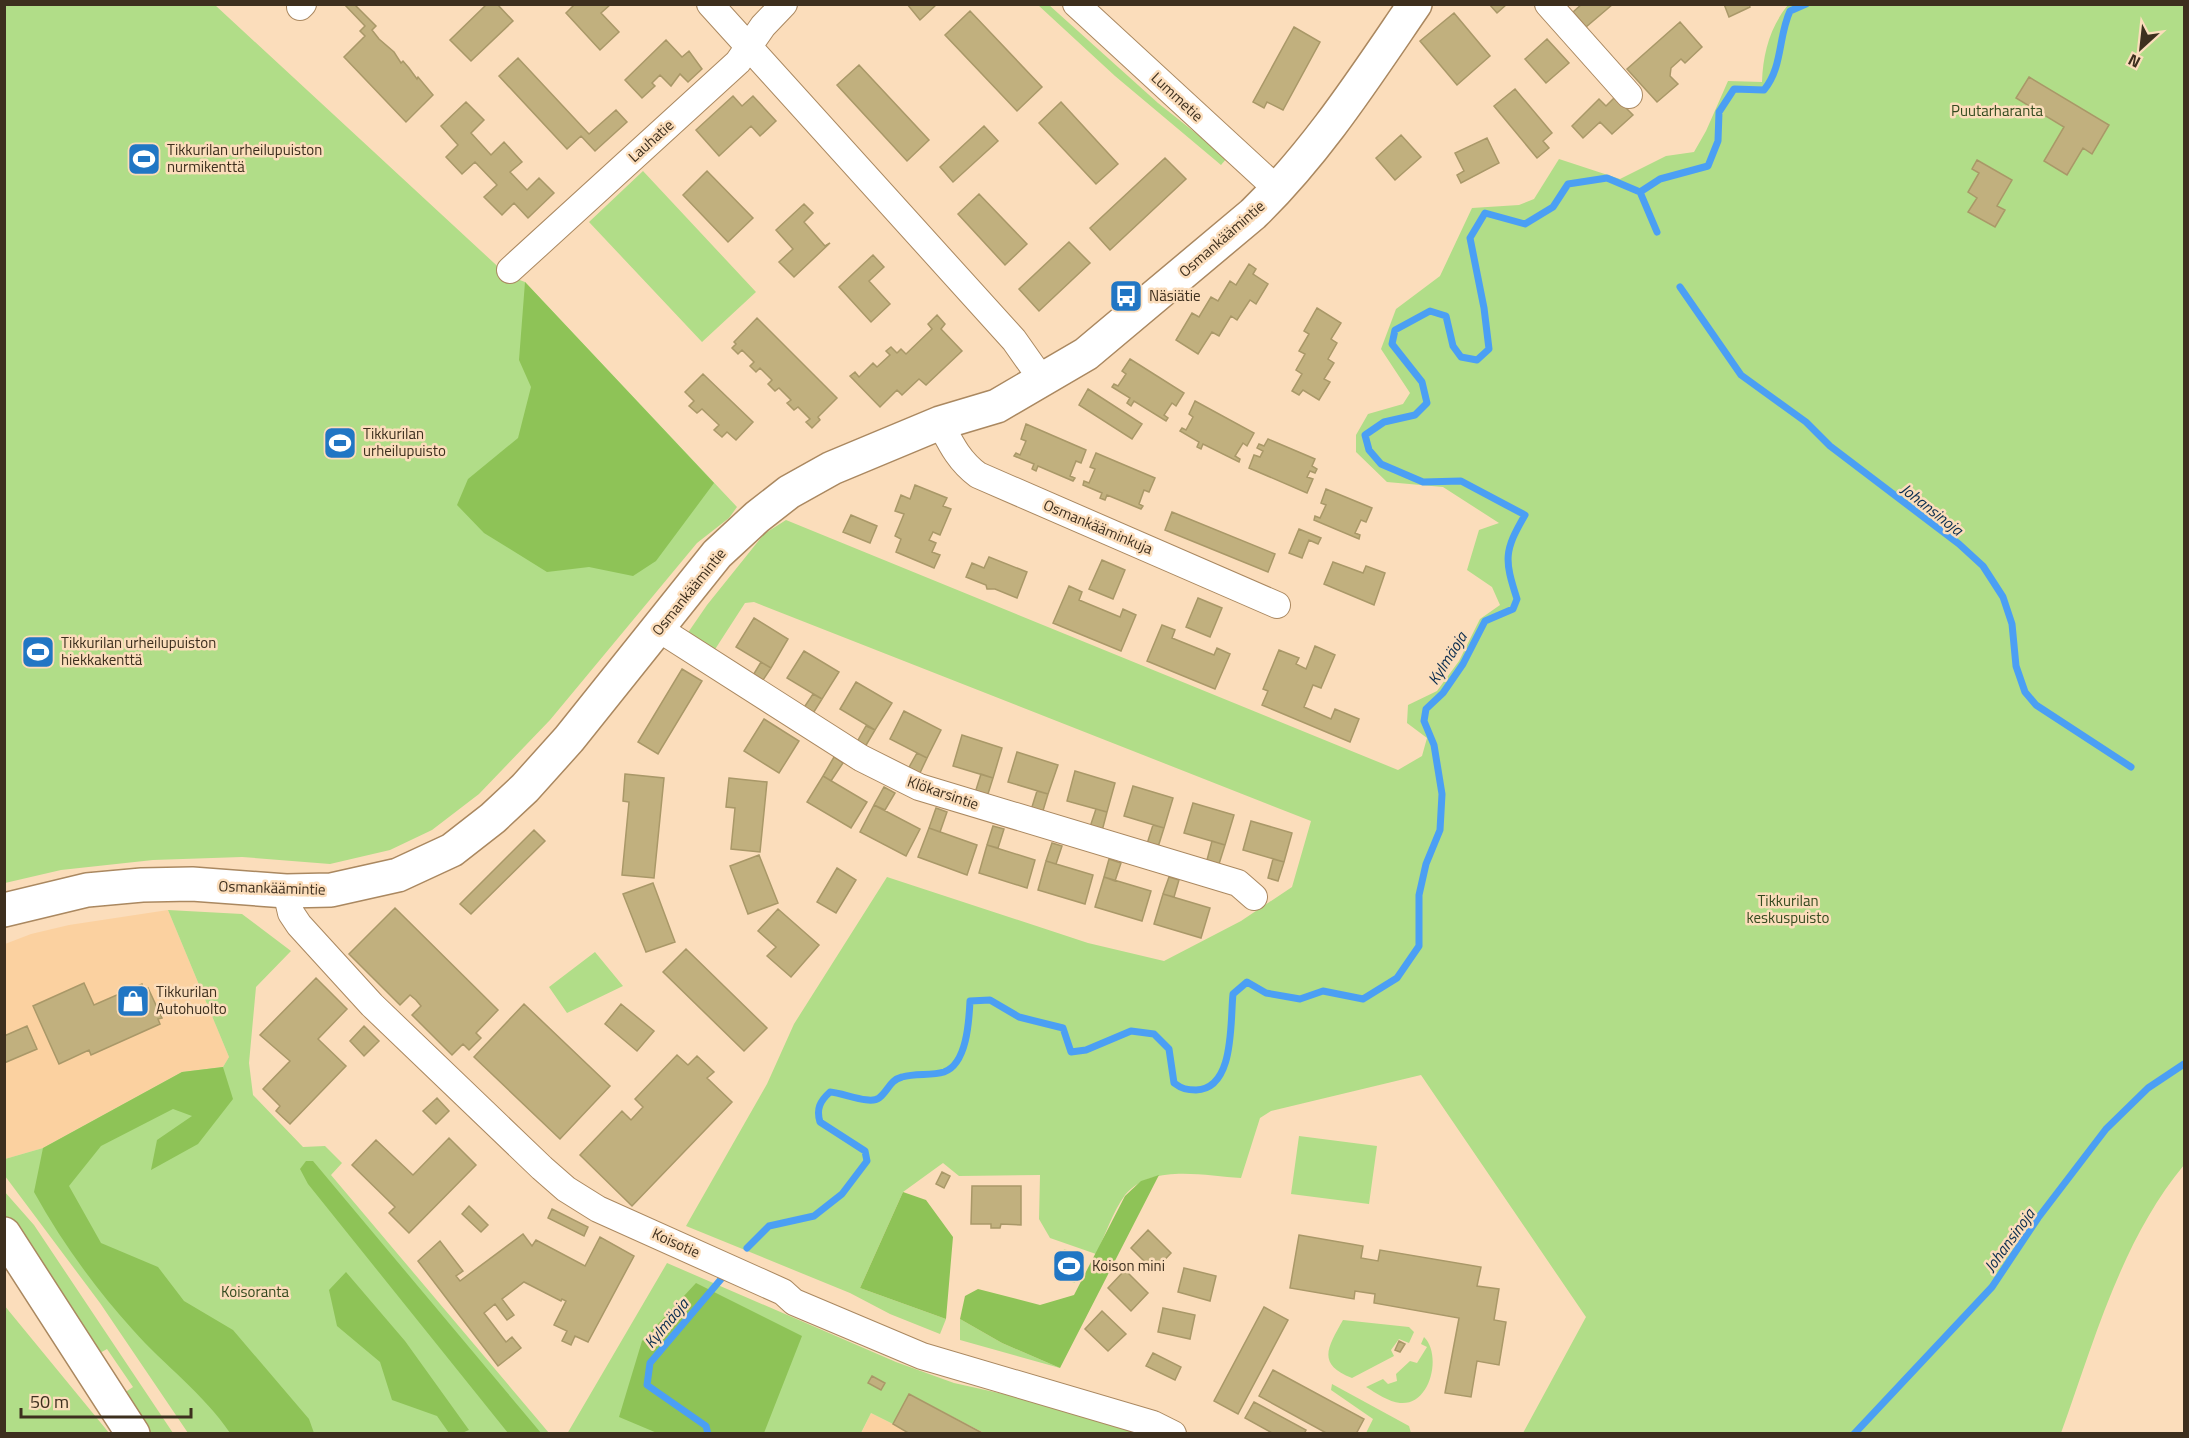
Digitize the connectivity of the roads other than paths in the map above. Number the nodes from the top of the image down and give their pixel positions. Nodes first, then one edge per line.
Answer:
1 (710, 4) edge
2 (784, 4) edge
3 (1076, 4) edge
4 (1415, 4) edge
5 (1548, 4) edge
6 (748, 44) junction
7 (1629, 95) dead end
8 (1278, 190) junction
9 (510, 270) dead end
10 (1043, 381) junction
11 (940, 423) junction
12 (1277, 605) dead end
13 (659, 629) junction
14 (286, 891) junction
15 (1254, 897) dead end
16 (4, 910) edge
17 (4, 1234) edge
18 (4, 1272) edge
19 (115, 1405) junction
20 (133, 1434) edge
21 (1173, 1434) edge

1 - 6 street
2 - 6 street, Lauhatie
3 - 8 street, Lummetie
4 - 8 street, Osmankäämintie
5 - 7 street
6 - 9 street, Lauhatie
6 - 10 street
8 - 10 street, Osmankäämintie
10 - 11 street, Osmankäämintie
11 - 12 street, Osmankääminkuja
11 - 13 street, Osmankäämintie
13 - 14 street, Osmankäämintie
13 - 15 street, Klökarsintie
14 - 16 street, Osmankäämintie
14 - 21 street, Koisotie
17 - 19 street
18 - 19 street
19 - 20 street

